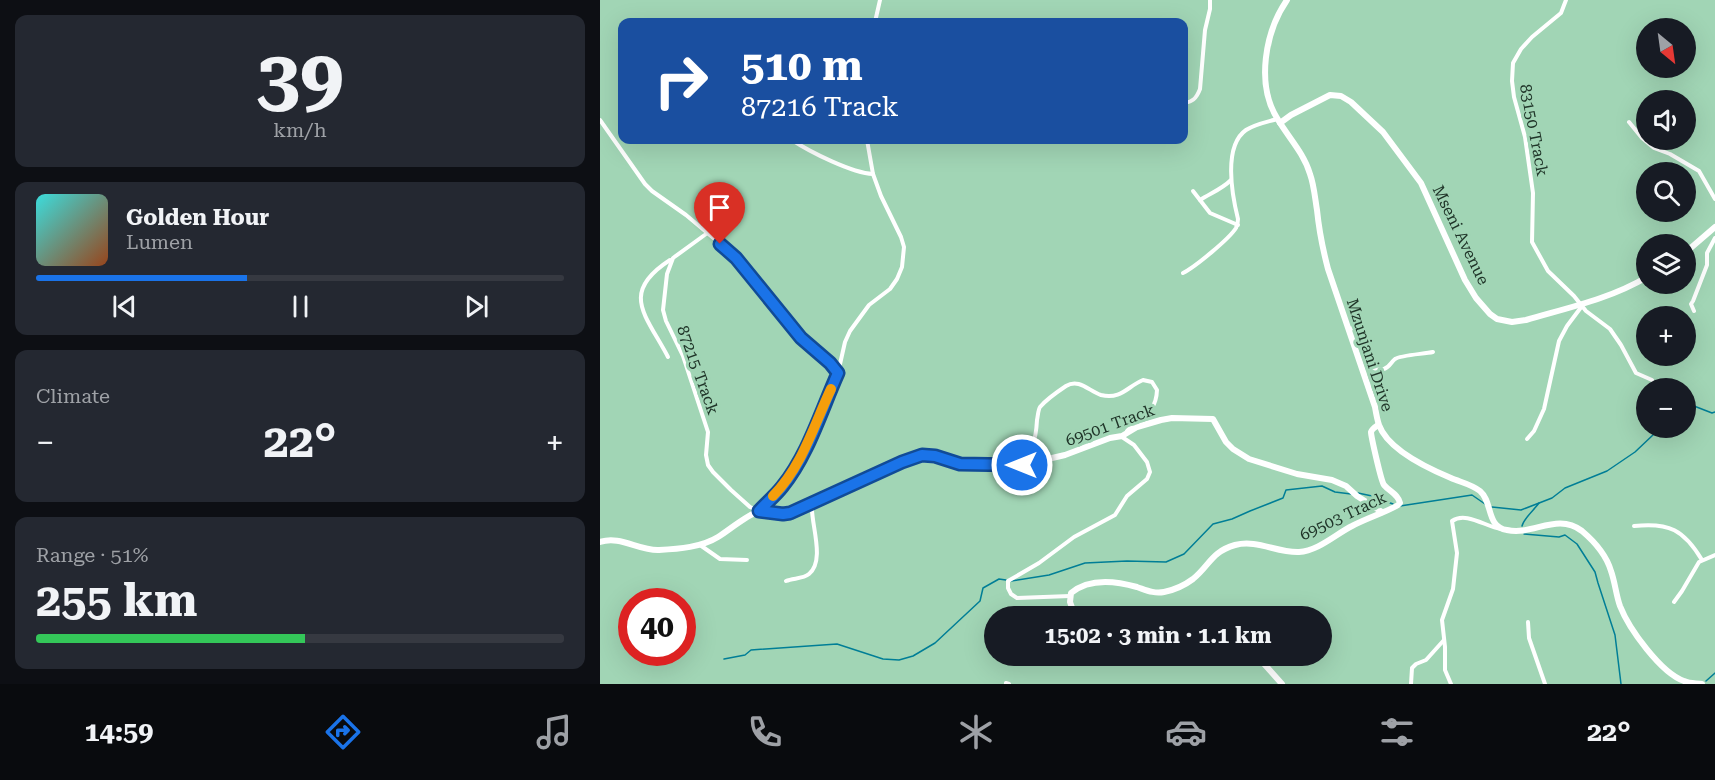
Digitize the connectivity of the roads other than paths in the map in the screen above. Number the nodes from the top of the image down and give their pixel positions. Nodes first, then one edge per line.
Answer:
1 (880, 0) edge
2 (1210, 0) edge
3 (1287, 0) edge
4 (1566, 0) edge
5 (876, 18) edge
6 (1188, 102) edge
7 (600, 120) edge
8 (1278, 121) junction
9 (1629, 122) dead end
10 (799, 144) edge
11 (868, 144) edge
12 (873, 174) junction
13 (1231, 179) junction
14 (1193, 190) dead end
15 (1715, 199) edge
16 (1200, 201) junction
17 (1238, 225) junction
18 (1714, 232) edge
19 (706, 234) junction
20 (1696, 245) edge
21 (673, 258) junction
22 (1183, 273) dead end
23 (1636, 283) edge
24 (1581, 305) junction
25 (1692, 306) edge
26 (1347, 329) junction
27 (1433, 352) dead end
28 (668, 357) dead end
29 (838, 373) junction
30 (1647, 378) edge
31 (1379, 426) junction
32 (1124, 435) junction
33 (1527, 439) dead end
34 (1012, 466) junction
35 (812, 504) junction
36 (759, 511) junction
37 (1382, 512) junction
38 (1634, 526) dead end
39 (1502, 529) junction
40 (600, 542) edge
41 (699, 545) junction
42 (1715, 555) edge
43 (747, 560) dead end
44 (1702, 560) junction
45 (786, 581) dead end
46 (1070, 596) junction
47 (1674, 602) dead end
48 (1071, 606) edge
49 (1528, 622) dead end
50 (1445, 640) junction
51 (1266, 666) edge
52 (1282, 684) edge
53 (1411, 684) edge
54 (1451, 684) edge
55 (1545, 684) edge
56 (1702, 684) edge

1 - 5 street
2 - 6 street
3 - 8 street, Mzunjani Drive
4 - 24 street, 83150 Track
7 - 19 street
8 - 13 street
8 - 24 street, Mseni Avenue
8 - 26 street, Mzunjani Drive
9 - 15 street
10 - 12 street
11 - 12 street
12 - 29 street
13 - 16 street
13 - 17 street
14 - 16 street
16 - 17 street
17 - 22 street
18 - 20 street
18 - 25 street
19 - 21 street
19 - 29 street
21 - 28 street
21 - 36 street, 87215 Track
23 - 24 street, Mseni Avenue
24 - 30 street, 83150 Track
24 - 33 street
26 - 27 street
26 - 31 street, Mzunjani Drive
29 - 36 street
31 - 37 street, 69503 Track
31 - 39 street, Mzunjani Drive
32 - 34 street, 69501 Track
32 - 34 street
32 - 37 street, 69501 Track
32 - 46 street
34 - 35 street, 69501 Track
35 - 36 street, 69501 Track
35 - 45 street
36 - 41 street
37 - 46 street, 69503 Track
38 - 44 street
39 - 50 street
39 - 56 street
40 - 41 street
41 - 43 street
42 - 44 street
44 - 47 street
46 - 48 street
49 - 55 street
50 - 53 street
50 - 54 street
51 - 52 street

